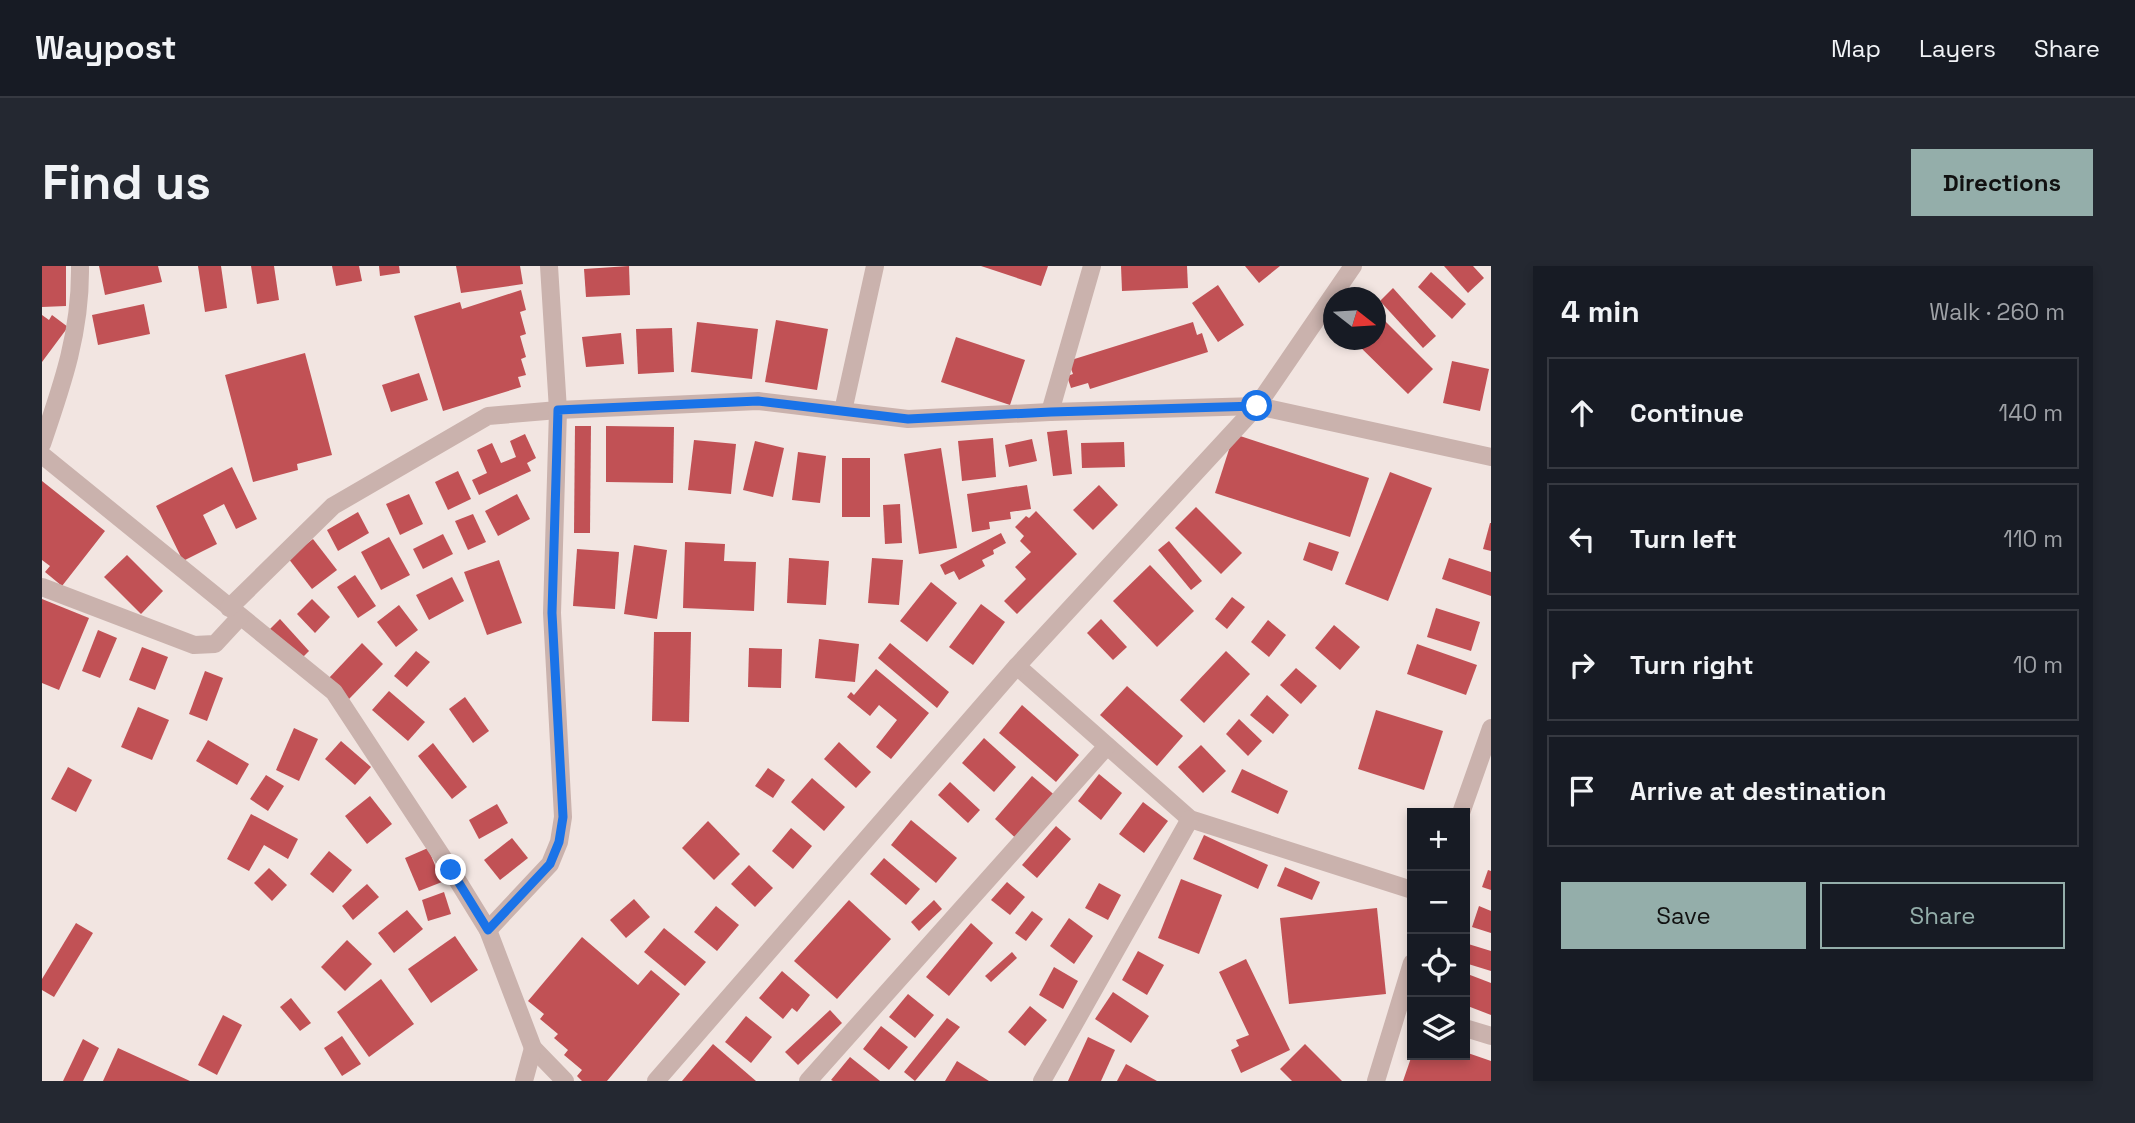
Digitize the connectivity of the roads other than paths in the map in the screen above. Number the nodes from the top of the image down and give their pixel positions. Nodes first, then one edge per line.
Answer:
1 (80, 266) edge
2 (549, 266) edge
3 (875, 266) edge
4 (1092, 266) edge
5 (1353, 266) edge
6 (1257, 406) junction
7 (558, 410) junction
8 (843, 411) junction
9 (1051, 412) junction
10 (42, 444) edge
11 (42, 455) edge
12 (1491, 457) edge
13 (42, 587) edge
14 (234, 613) junction
15 (1017, 666) junction
16 (1491, 728) edge
17 (1107, 746) junction
18 (1463, 808) edge
19 (1190, 819) junction
20 (1407, 888) edge
21 (488, 930) junction
22 (1406, 1009) edge
23 (1470, 1030) edge
24 (1491, 1036) edge
25 (533, 1048) junction
26 (524, 1081) edge
27 (565, 1081) edge
28 (656, 1081) edge
29 (808, 1081) edge
30 (1042, 1081) edge
31 (1376, 1081) edge

1 - 10 street
2 - 7 street
3 - 8 street
4 - 9 street
5 - 6 street
6 - 9 street
6 - 12 street
6 - 15 street
7 - 8 street
7 - 14 street
7 - 21 street
8 - 9 street
11 - 14 street
13 - 14 street
14 - 21 street
15 - 17 street
15 - 28 street
16 - 18 street
17 - 19 street
17 - 29 street
19 - 20 street
19 - 30 street
21 - 25 street
22 - 31 street
23 - 24 street
25 - 26 street
25 - 27 street

